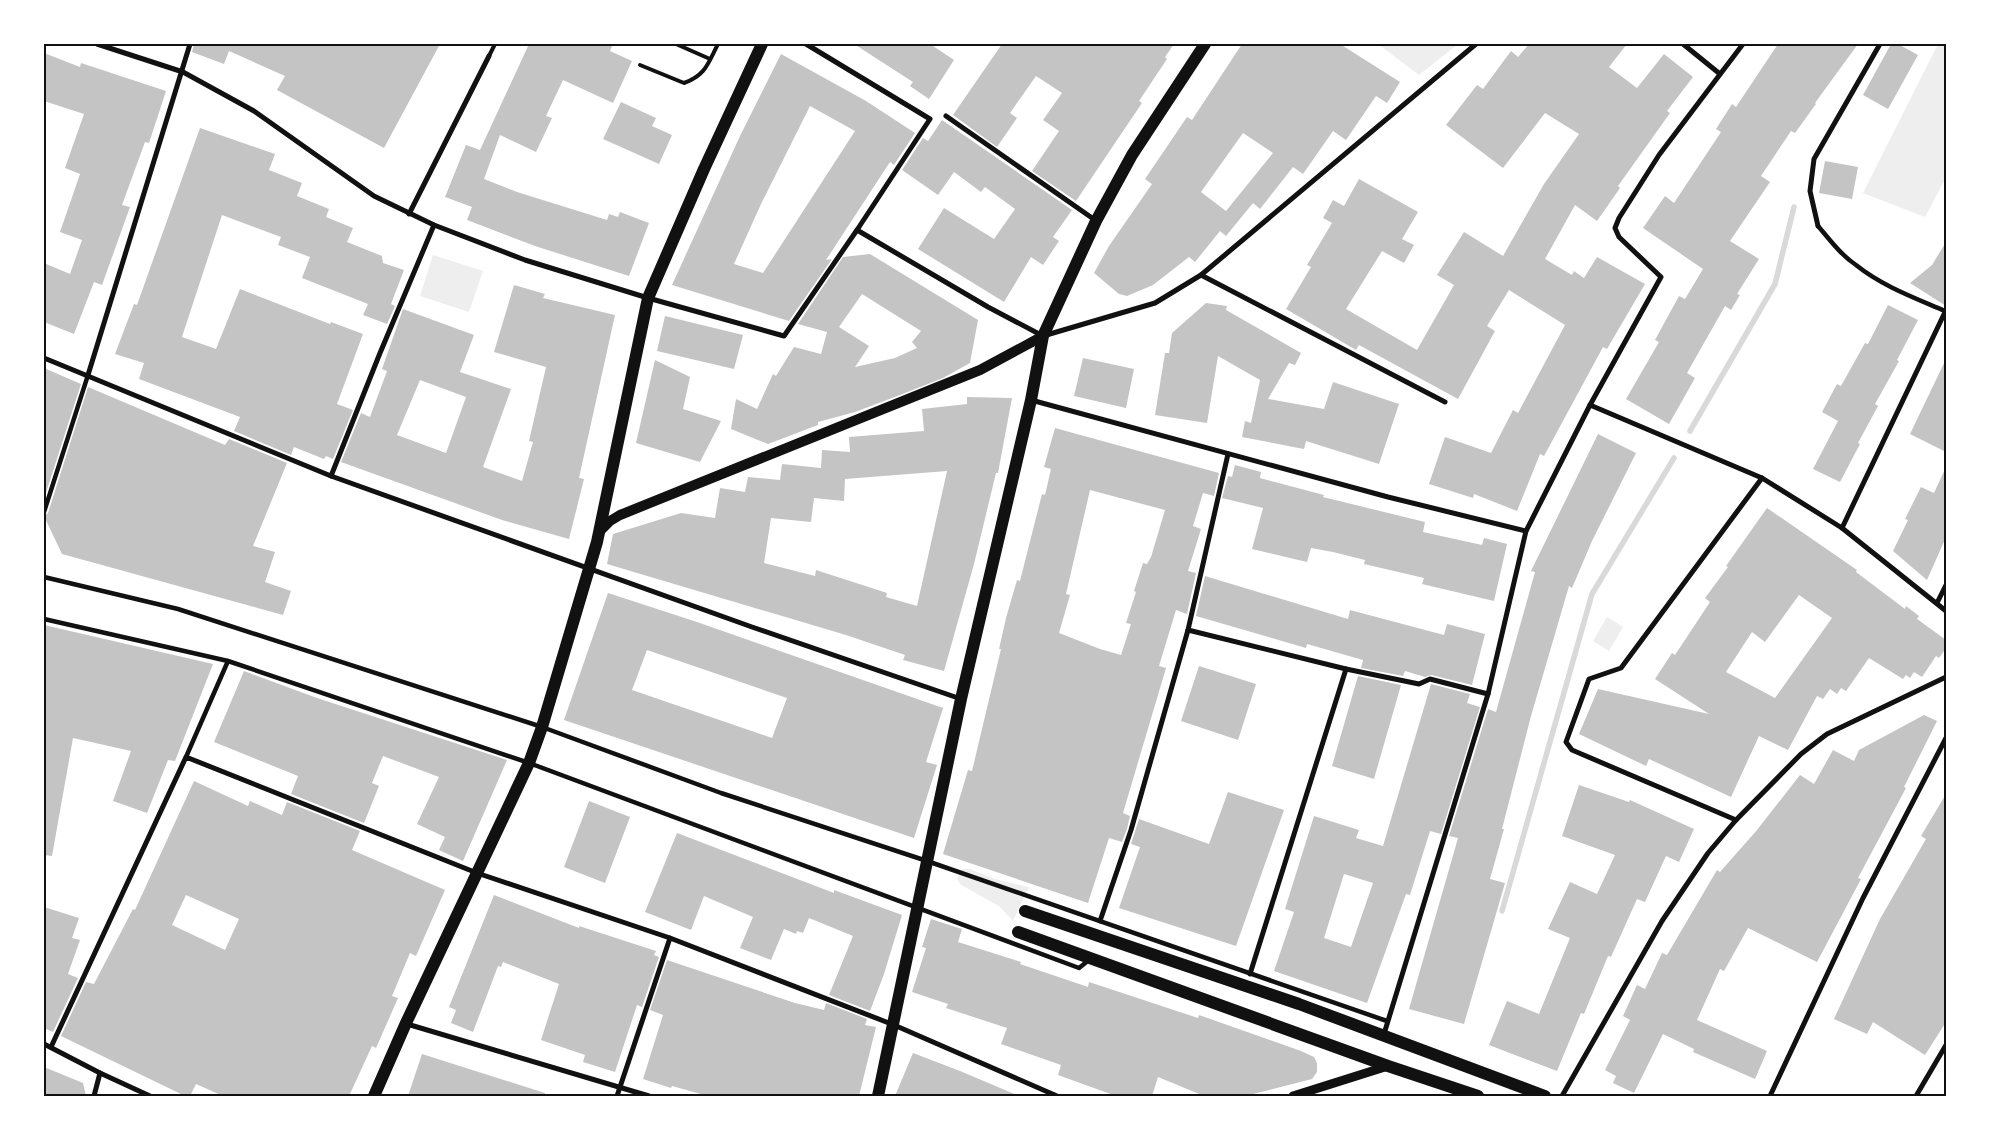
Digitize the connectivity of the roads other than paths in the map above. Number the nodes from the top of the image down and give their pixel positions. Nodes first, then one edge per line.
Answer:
1 (97, 44) edge
2 (190, 44) edge
3 (495, 44) edge
4 (676, 44) edge
5 (718, 44) edge
6 (762, 44) edge
7 (806, 44) edge
8 (1205, 44) edge
9 (1476, 44) edge
10 (1683, 44) edge
11 (1743, 44) edge
12 (1880, 44) edge
13 (489, 56) joint
14 (710, 59) junction
15 (640, 65) dead end
16 (183, 72) junction
17 (1720, 74) junction
18 (946, 116) dead end
19 (410, 214) junction
20 (1096, 221) junction
21 (434, 225) junction
22 (1818, 226) joint
23 (857, 230) junction
24 (1201, 275) junction
25 (648, 298) junction
26 (1946, 311) edge
27 (1043, 336) junction
28 (44, 358) edge
29 (88, 375) junction
30 (1031, 400) junction
31 (1445, 402) dead end
32 (1590, 405) junction
33 (1228, 454) junction
34 (331, 476) junction
35 (1762, 478) junction
36 (44, 512) edge
37 (1842, 528) junction
38 (599, 532) junction
39 (1526, 532) junction
40 (590, 568) junction
41 (44, 577) edge
42 (1946, 585) edge
43 (1937, 603) junction
44 (1946, 611) edge
45 (44, 619) edge
46 (1188, 630) junction
47 (228, 661) junction
48 (1346, 669) junction
49 (1946, 676) edge
50 (1488, 694) junction
51 (961, 699) junction
52 (542, 727) junction
53 (1946, 738) edge
54 (186, 757) junction
55 (529, 763) junction
56 (1736, 820) junction
57 (926, 861) junction
58 (477, 873) junction
59 (917, 908) junction
60 (1025, 911) dead end
61 (1100, 921) junction
62 (1018, 932) dead end
63 (670, 938) junction
64 (1090, 958) junction
65 (1250, 974) junction
66 (1387, 1021) junction
67 (406, 1023) junction
68 (894, 1025) junction
69 (1384, 1034) junction
70 (44, 1044) edge
71 (1946, 1045) edge
72 (51, 1047) junction
73 (1388, 1066) junction
74 (100, 1073) junction
75 (619, 1088) junction
76 (94, 1096) edge
77 (150, 1096) edge
78 (374, 1096) edge
79 (616, 1096) edge
80 (649, 1096) edge
81 (878, 1096) edge
82 (1057, 1096) edge
83 (1293, 1096) edge
84 (1476, 1096) edge
85 (1545, 1096) edge
86 (1562, 1096) edge
87 (1770, 1096) edge
88 (1916, 1096) edge

1 - 16 street
2 - 16 street
3 - 13 lane
4 - 14 lane
5 - 14 lane
6 - 25 main road
7 - 23 street
8 - 20 main road
9 - 24 street
10 - 17 street
11 - 17 street
12 - 22 street
13 - 19 street
14 - 15 lane
16 - 19 street
16 - 29 street
17 - 32 street
18 - 20 street
19 - 21 street
20 - 27 main road
21 - 25 street
21 - 34 street
22 - 26 street
23 - 25 street
23 - 27 street
24 - 27 street
24 - 31 street
25 - 38 main road
26 - 37 street
27 - 30 main road
27 - 38 main road
28 - 29 street
29 - 34 street
29 - 36 street
30 - 33 street
30 - 51 main road
32 - 35 street
32 - 39 street
33 - 39 street
33 - 46 street
34 - 40 street
35 - 37 street
35 - 56 street
37 - 43 street
38 - 40 main road
39 - 50 street
40 - 51 street
40 - 52 main road
41 - 52 street
42 - 43 street
43 - 44 street
45 - 47 street
46 - 48 street
46 - 61 street
47 - 54 street
47 - 55 street
48 - 50 street
48 - 65 street
49 - 56 street
50 - 66 street
51 - 57 main road
52 - 55 main road
52 - 57 street
53 - 87 street
54 - 58 street
54 - 72 street
55 - 58 main road
55 - 59 street
56 - 86 street
57 - 59 main road
57 - 61 street
58 - 63 street
58 - 67 main road
59 - 64 street
59 - 68 main road
60 - 69 main road
61 - 65 street
62 - 64 main road
63 - 68 street
63 - 75 street
64 - 73 main road
65 - 66 street
66 - 69 street
67 - 75 street
67 - 78 main road
68 - 81 main road
68 - 82 street
69 - 85 main road
70 - 72 street
71 - 88 street
72 - 74 street
73 - 83 street
73 - 84 main road
74 - 76 street
74 - 77 street
75 - 79 street
75 - 80 street

